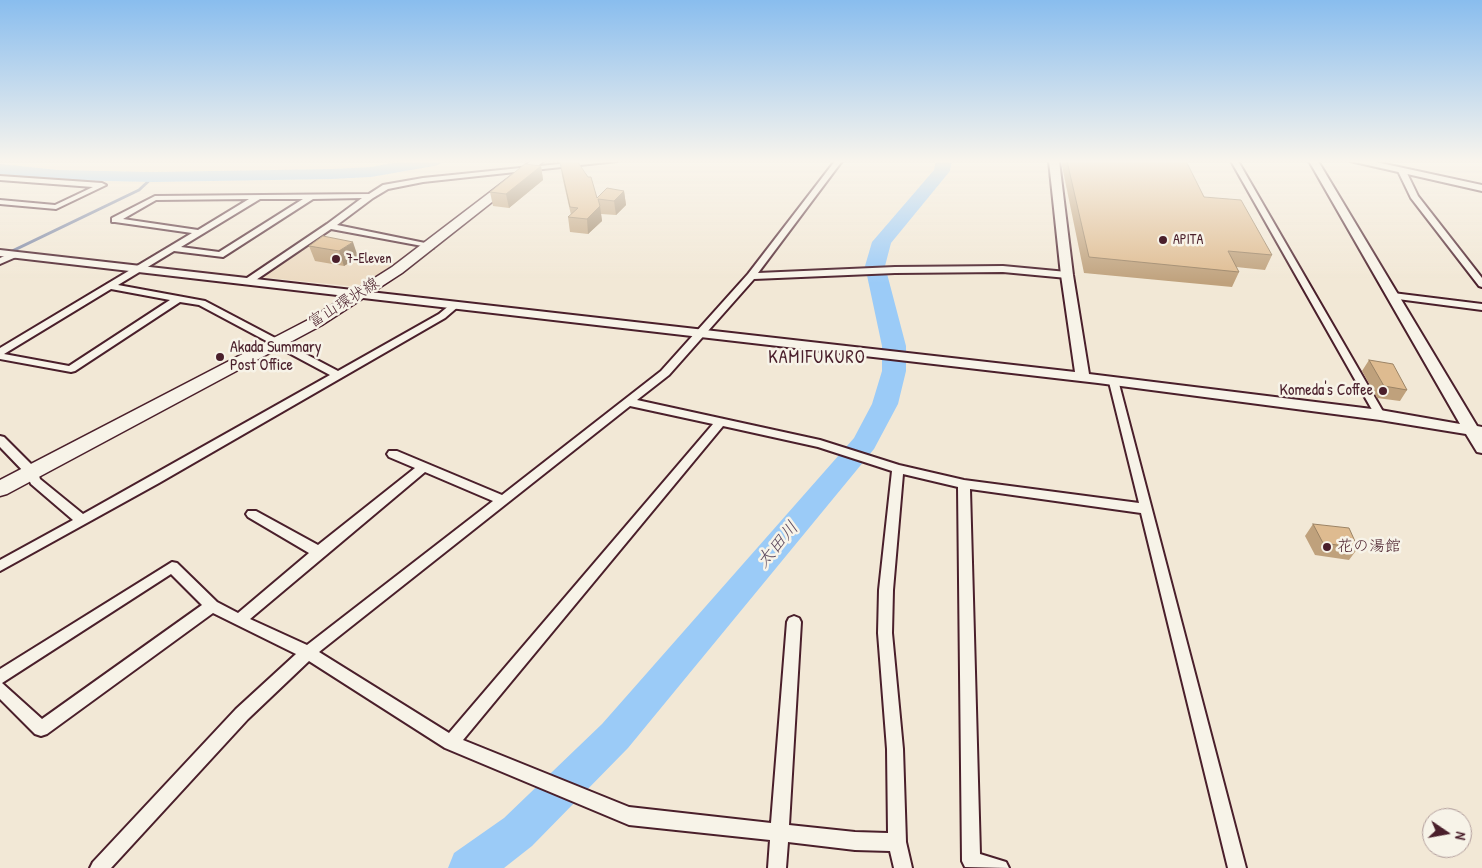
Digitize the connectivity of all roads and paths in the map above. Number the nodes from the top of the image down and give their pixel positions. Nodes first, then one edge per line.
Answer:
1 (0, 202) edge
2 (67, 202) edge
3 (149, 202) edge
4 (252, 202) edge
5 (304, 202) edge
6 (363, 202) edge
7 (487, 202) edge
8 (809, 202) edge
9 (1059, 202) edge
10 (1257, 202) edge
11 (1337, 202) edge
12 (1418, 202) edge
13 (330, 226) junction
14 (198, 232) junction
15 (430, 246) junction
16 (172, 248) junction
17 (0, 253) edge
18 (13, 255) junction
19 (0, 261) edge
20 (138, 269) junction
21 (1067, 275) junction
22 (751, 276) junction
23 (247, 282) junction
24 (1482, 284) edge
25 (110, 286) junction
26 (359, 295) junction
27 (1393, 296) junction
28 (179, 298) junction
29 (454, 306) junction
30 (1482, 307) edge
31 (700, 335) junction
32 (277, 344) junction
33 (0, 352) edge
34 (0, 356) edge
35 (337, 375) junction
36 (1083, 378) junction
37 (1114, 382) junction
38 (629, 402) junction
39 (1380, 414) junction
40 (720, 423) junction
41 (1476, 431) edge
42 (0, 440) edge
43 (1482, 448) edge
44 (393, 454) dead end
45 (423, 467) junction
46 (898, 469) junction
47 (33, 472) junction
48 (964, 484) junction
49 (0, 488) edge
50 (503, 500) junction
51 (1146, 509) junction
52 (252, 514) dead end
53 (82, 520) junction
54 (319, 552) junction
55 (0, 566) edge
56 (212, 606) junction
57 (239, 620) junction
58 (794, 622) dead end
59 (308, 653) junction
60 (0, 677) edge
61 (0, 689) edge
62 (451, 743) junction
63 (780, 832) junction
64 (897, 842) junction
65 (99, 868) edge
66 (777, 868) edge
67 (903, 868) edge
68 (1000, 868) edge
69 (1237, 868) edge

1 - 2 street
3 - 14 street
4 - 14 street
5 - 16 street
6 - 13 street
7 - 15 main road, 富山環状線
8 - 22 street
9 - 21 street
10 - 39 street
11 - 27 street
12 - 24 street
13 - 15 street
13 - 23 street
14 - 16 street
15 - 26 main road, 富山環状線
16 - 20 street
17 - 18 street
18 - 19 street
18 - 20 street
20 - 23 street
20 - 25 street
21 - 22 street
21 - 36 street
22 - 31 street
23 - 26 street
25 - 28 street
25 - 33 street
26 - 29 street
26 - 32 main road, 富山環状線
27 - 30 street
27 - 41 street
28 - 32 street
28 - 34 street
29 - 31 street
29 - 35 street
31 - 36 street
31 - 38 street
32 - 35 street
32 - 47 main road, 富山環状線
35 - 53 street
36 - 37 street
37 - 39 street
37 - 51 street
38 - 40 street
38 - 50 street
39 - 41 street
40 - 46 street
40 - 62 street
41 - 43 street
42 - 47 street
44 - 45 street
45 - 50 street
45 - 54 street
46 - 48 street
46 - 64 street
47 - 49 main road, 富山環状線
47 - 53 street
48 - 51 street
48 - 68 street
50 - 59 street
51 - 69 street
52 - 54 street
53 - 55 street
54 - 57 street
56 - 57 street
56 - 60 street
56 - 61 street
57 - 59 street
58 - 63 street
59 - 62 street
59 - 65 street
62 - 63 street
63 - 64 street
63 - 66 street
64 - 67 street

